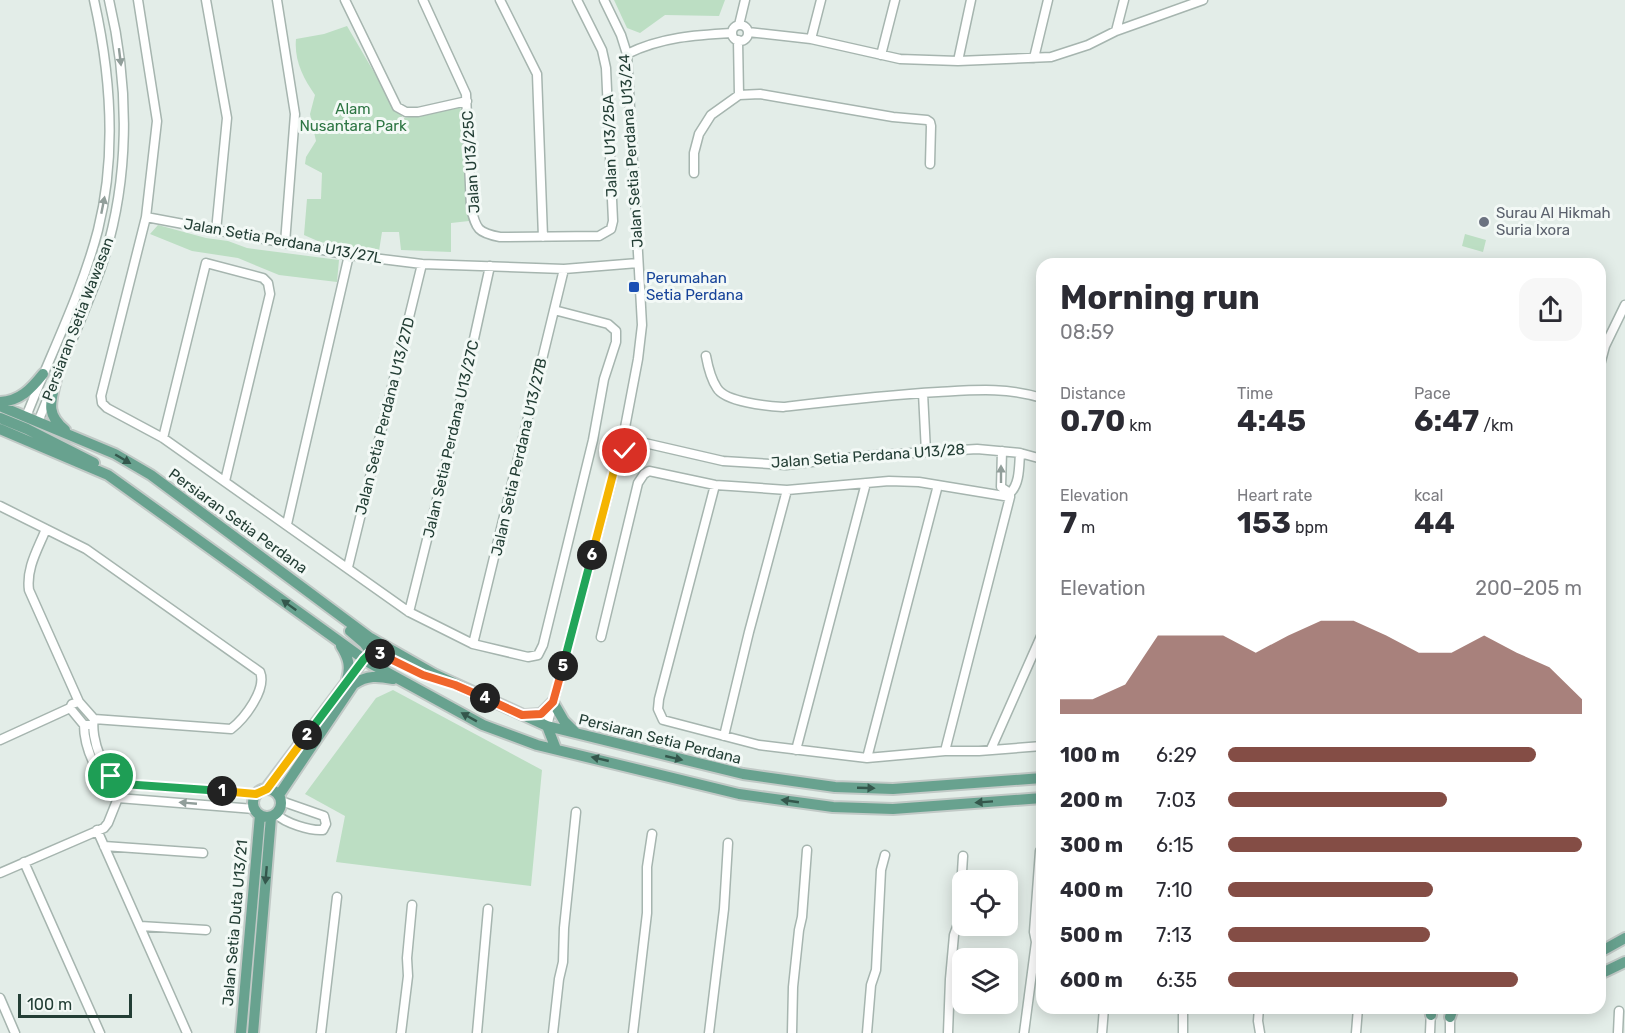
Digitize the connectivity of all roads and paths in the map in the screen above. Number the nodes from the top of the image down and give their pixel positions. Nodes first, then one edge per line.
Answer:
1 (94, 0) edge
2 (109, 0) edge
3 (138, 0) edge
4 (206, 0) edge
5 (277, 0) edge
6 (345, 0) edge
7 (423, 0) edge
8 (500, 0) edge
9 (577, 0) edge
10 (604, 0) edge
11 (745, 0) edge
12 (820, 0) edge
13 (895, 0) edge
14 (971, 0) edge
15 (1048, 0) edge
16 (1124, 0) edge
17 (1203, 0) edge
18 (739, 25) junction
19 (1116, 31) junction
20 (748, 32) junction
21 (621, 35) junction
22 (735, 37) junction
23 (811, 39) junction
24 (640, 47) junction
25 (627, 54) junction
26 (881, 55) junction
27 (1034, 57) junction
28 (958, 61) junction
29 (630, 75) junction
30 (739, 95) junction
31 (467, 101) junction
32 (930, 164) dead end
33 (694, 173) dead end
34 (146, 217) junction
35 (216, 231) junction
36 (543, 237) junction
37 (285, 243) junction
38 (349, 255) junction
39 (638, 263) junction
40 (422, 264) junction
41 (490, 266) junction
42 (564, 269) junction
43 (1625, 305) edge
44 (554, 310) junction
45 (1606, 344) edge
46 (706, 356) dead end
47 (43, 374) junction
48 (56, 379) junction
49 (923, 393) junction
50 (1036, 396) edge
51 (0, 404) edge
52 (26, 417) junction
53 (0, 418) edge
54 (626, 419) junction
55 (38, 423) junction
56 (0, 429) edge
57 (27, 429) junction
58 (70, 435) junction
59 (163, 438) junction
60 (622, 438) junction
61 (639, 441) junction
62 (1002, 451) junction
63 (926, 452) junction
64 (1020, 453) junction
65 (618, 455) junction
66 (1036, 457) edge
67 (108, 475) junction
68 (225, 480) junction
69 (866, 483) junction
70 (938, 484) junction
71 (715, 485) junction
72 (787, 490) junction
73 (1010, 495) junction
74 (0, 506) edge
75 (287, 524) junction
76 (46, 529) junction
77 (348, 567) junction
78 (314, 595) junction
79 (409, 612) junction
80 (601, 637) dead end
81 (336, 639) junction
82 (473, 644) junction
83 (1036, 647) edge
84 (368, 657) junction
85 (400, 680) junction
86 (349, 684) junction
87 (455, 685) junction
88 (79, 702) junction
89 (553, 702) junction
90 (70, 708) junction
91 (522, 715) junction
92 (90, 723) junction
93 (547, 726) junction
94 (576, 734) junction
95 (724, 736) junction
96 (0, 740) edge
97 (523, 740) junction
98 (1036, 746) edge
99 (991, 748) junction
100 (556, 749) junction
101 (796, 750) junction
102 (945, 751) junction
103 (867, 758) junction
104 (1036, 778) edge
105 (116, 782) junction
106 (132, 785) junction
107 (261, 792) junction
108 (116, 795) junction
109 (280, 798) junction
110 (1036, 798) edge
111 (131, 800) junction
112 (576, 812) dead end
113 (265, 814) junction
114 (97, 830) junction
115 (651, 834) dead end
116 (728, 843) dead end
117 (104, 846) junction
118 (807, 850) dead end
119 (203, 853) dead end
120 (885, 855) dead end
121 (963, 856) dead end
122 (24, 862) junction
123 (0, 873) edge
124 (337, 897) dead end
125 (412, 905) dead end
126 (1036, 905) edge
127 (488, 909) dead end
128 (140, 926) junction
129 (206, 930) dead end
130 (1625, 938) edge
131 (1036, 942) edge
132 (1036, 942) edge
133 (1606, 949) edge
134 (1625, 962) edge
135 (1606, 971) edge
136 (0, 998) edge
137 (1619, 1011) dead end
138 (1104, 1014) edge
139 (1183, 1014) edge
140 (1259, 1014) edge
141 (1358, 1014) edge
142 (1431, 1014) edge
143 (1451, 1014) edge
144 (15, 1033) edge
145 (100, 1033) edge
146 (187, 1033) edge
147 (241, 1033) edge
148 (253, 1033) edge
149 (321, 1033) edge
150 (401, 1033) edge
151 (477, 1033) edge
152 (554, 1033) edge
153 (633, 1033) edge
154 (709, 1033) edge
155 (792, 1033) edge
156 (867, 1033) edge
157 (948, 1033) edge
158 (1024, 1033) edge
159 (1102, 1033) edge
160 (1183, 1033) edge
161 (1260, 1033) edge
162 (1356, 1033) edge
163 (1430, 1033) edge
164 (1450, 1033) edge
165 (1618, 1033) edge

47 -> 1 street, Persiaran Setia Wawasan
2 -> 48 street, Persiaran Setia Wawasan
3 - 34 street
4 - 35 street
5 - 37 street
6 - 31 street
7 - 31 street, Jalan U13/25C
8 - 36 street
9 - 36 street, Jalan U13/25A
10 - 21 street, Jalan Setia Perdana U13/24
11 - 18 street
12 - 23 street
13 - 26 street
14 - 28 street
15 - 27 street
16 - 19 street
17 - 19 street
18 - 20 street
18 - 22 street
19 - 27 street
20 - 22 street
20 - 23 street
21 - 24 street
21 - 25 street, Jalan Setia Perdana U13/24
22 - 24 street
22 - 30 street
23 - 26 street
24 - 25 street
24 - 29 street
25 - 29 street, Jalan Setia Perdana U13/24
26 - 28 street
27 - 28 street
29 - 39 street, Jalan Setia Perdana U13/24
30 - 32 street
30 - 33 street
31 - 36 street, Jalan U13/25C
34 - 35 street, Jalan Setia Perdana U13/27L
34 - 59 street
35 - 37 street, Jalan Setia Perdana U13/27L
37 - 38 street, Jalan Setia Perdana U13/27L
38 - 40 street, Jalan Setia Perdana U13/27L
38 - 75 street
39 - 42 street, Jalan Setia Perdana U13/27L
39 - 54 street, Jalan Setia Perdana U13/24
40 - 41 street, Jalan Setia Perdana U13/27L
40 - 77 street, Jalan Setia Perdana U13/27D
41 - 42 street, Jalan Setia Perdana U13/27L
41 - 79 street, Jalan Setia Perdana U13/27C
42 - 44 street, Jalan Setia Perdana U13/27B
43 - 45 street
44 - 82 street, Jalan Setia Perdana U13/27B
44 - 82 street
46 - 49 street
47 - 51 main road
47 - 52 street, Persiaran Setia Wawasan
48 - 55 street, Persiaran Setia Wawasan
48 - 58 main road
49 - 50 street
49 - 63 street
51 - 52 main road, Persiaran Setia Perdana
52 - 55 main road, Persiaran Setia Perdana
52 - 57 main road
53 - 57 main road
54 - 60 street, Jalan Setia Perdana U13/24
54 - 61 street
55 - 57 main road
55 - 58 main road, Persiaran Setia Perdana
56 - 67 main road
57 - 67 main road
58 -> 78 main road, Persiaran Setia Perdana
59 - 68 street
59 - 68 street
60 - 61 street, Jalan Setia Perdana U13/28
60 - 65 street, Jalan Setia Perdana U13/24
61 - 63 street, Jalan Setia Perdana U13/28
61 - 65 street
62 - 63 street, Jalan Setia Perdana U13/28
62 - 64 street, Jalan Setia Perdana U13/28
73 -> 62 street
64 - 66 street, Jalan Setia Perdana U13/28
64 - 73 street
65 - 89 street, Jalan Setia Perdana U13/24
81 -> 67 main road
68 - 75 street
69 - 70 street
69 - 72 street
69 - 101 street
70 - 73 street
70 - 103 street
71 - 72 street
71 - 80 street
71 - 95 street
72 - 95 street
73 - 102 street
74 - 76 street
75 - 77 street
76 - 88 street
76 - 92 street
77 - 79 street
78 - 84 main road
78 - 87 main road, Persiaran Setia Perdana
79 - 82 street
81 - 84 main road
81 - 86 main road
83 - 99 street
84 - 85 main road
84 - 86 main road
84 - 87 main road
85 - 86 main road
97 -> 85 main road
86 - 107 main road
86 - 109 main road
87 - 91 main road, Persiaran Setia Perdana
88 - 90 street
88 - 92 street
89 - 91 main road
89 - 93 street, Jalan Setia Perdana U13/24
89 - 94 main road
90 - 92 street
90 - 96 street
91 - 93 main road, Persiaran Setia Perdana
92 - 105 street
92 - 108 street
93 - 94 main road, Persiaran Setia Perdana
93 - 97 main road
93 - 100 main road
94 -> 104 main road, Persiaran Setia Perdana
95 - 101 street
97 - 100 main road
98 - 99 street
99 - 102 street
110 -> 100 main road
101 - 103 street
102 - 103 street
105 - 106 street
105 - 108 street
106 - 107 street
106 - 111 street
107 - 109 main road
107 - 113 main road
108 - 111 street
108 - 114 street
109 - 113 main road
109 - 113 street
113 -> 111 street
112 - 152 street
113 - 147 main road, Jalan Setia Duta U13/21
113 -> 148 main road, Jalan Setia Duta U13/21
114 - 117 street
114 - 122 street
115 - 153 street
116 - 154 street
117 - 119 street
117 - 128 street
118 - 155 street
120 - 156 street
121 - 157 street
122 - 123 street
122 - 145 street
124 - 149 street
125 - 150 street
126 - 131 street
127 - 151 street
128 - 129 street
128 - 146 street
130 - 133 main road
132 - 158 street
134 - 135 main road
136 - 144 street
137 - 165 street
138 - 159 street
139 - 160 street
140 - 161 street
141 - 162 street
142 - 163 street
143 - 164 street

